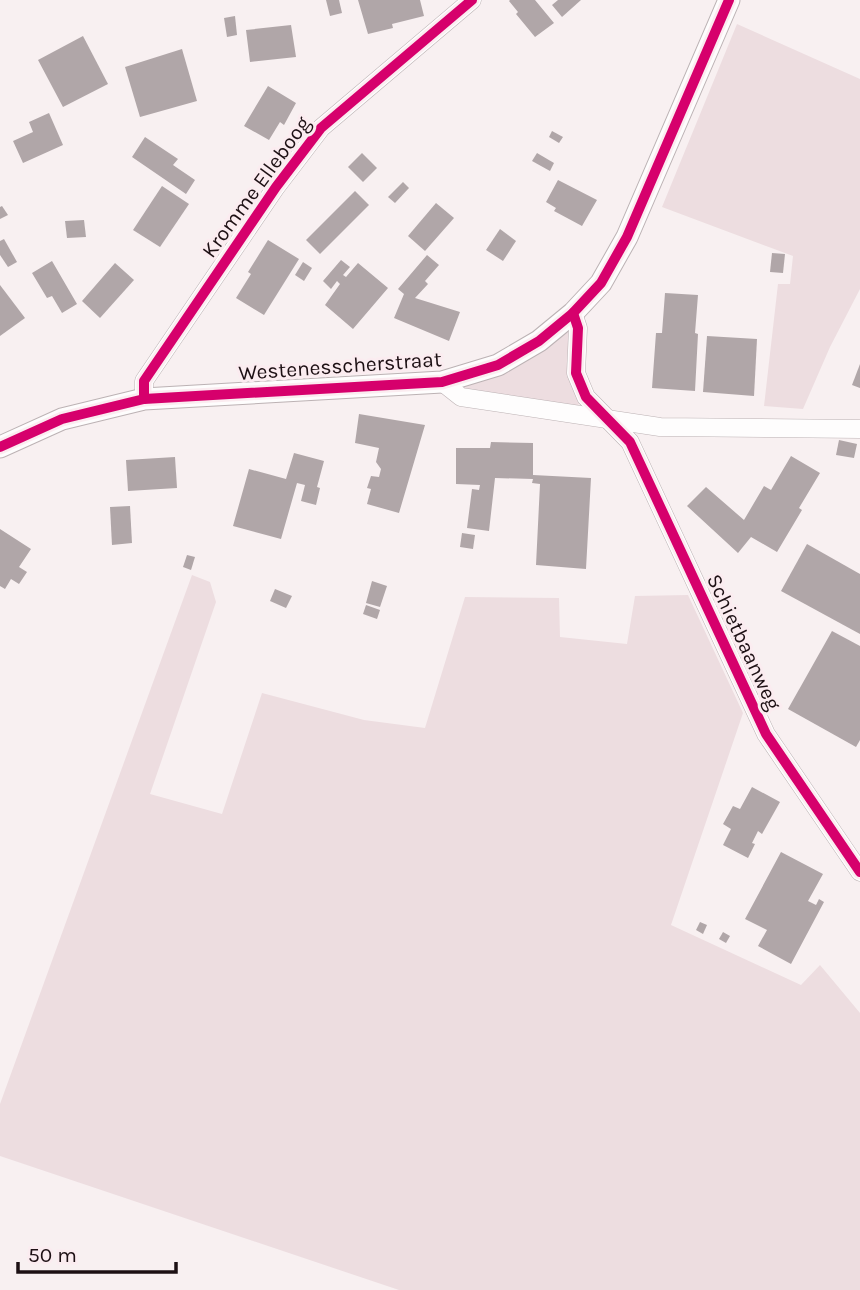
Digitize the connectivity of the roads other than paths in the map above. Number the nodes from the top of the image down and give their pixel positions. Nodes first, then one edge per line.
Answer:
1 (472, 0) edge
2 (729, 0) edge
3 (573, 313) junction
4 (442, 382) junction
5 (144, 399) junction
6 (609, 420) junction
7 (860, 429) edge
8 (0, 447) edge
9 (860, 872) edge

1 - 5 street, Kromme Elleboog
2 - 3 street, Westenesscherstraat
3 - 4 street, Westenesscherstraat
3 - 6 street, Schietbaanweg
4 - 5 street, Westenesscherstraat
4 - 6 street
5 - 8 street, Westenesscherstraat
6 - 7 street
6 - 9 street, Schietbaanweg

